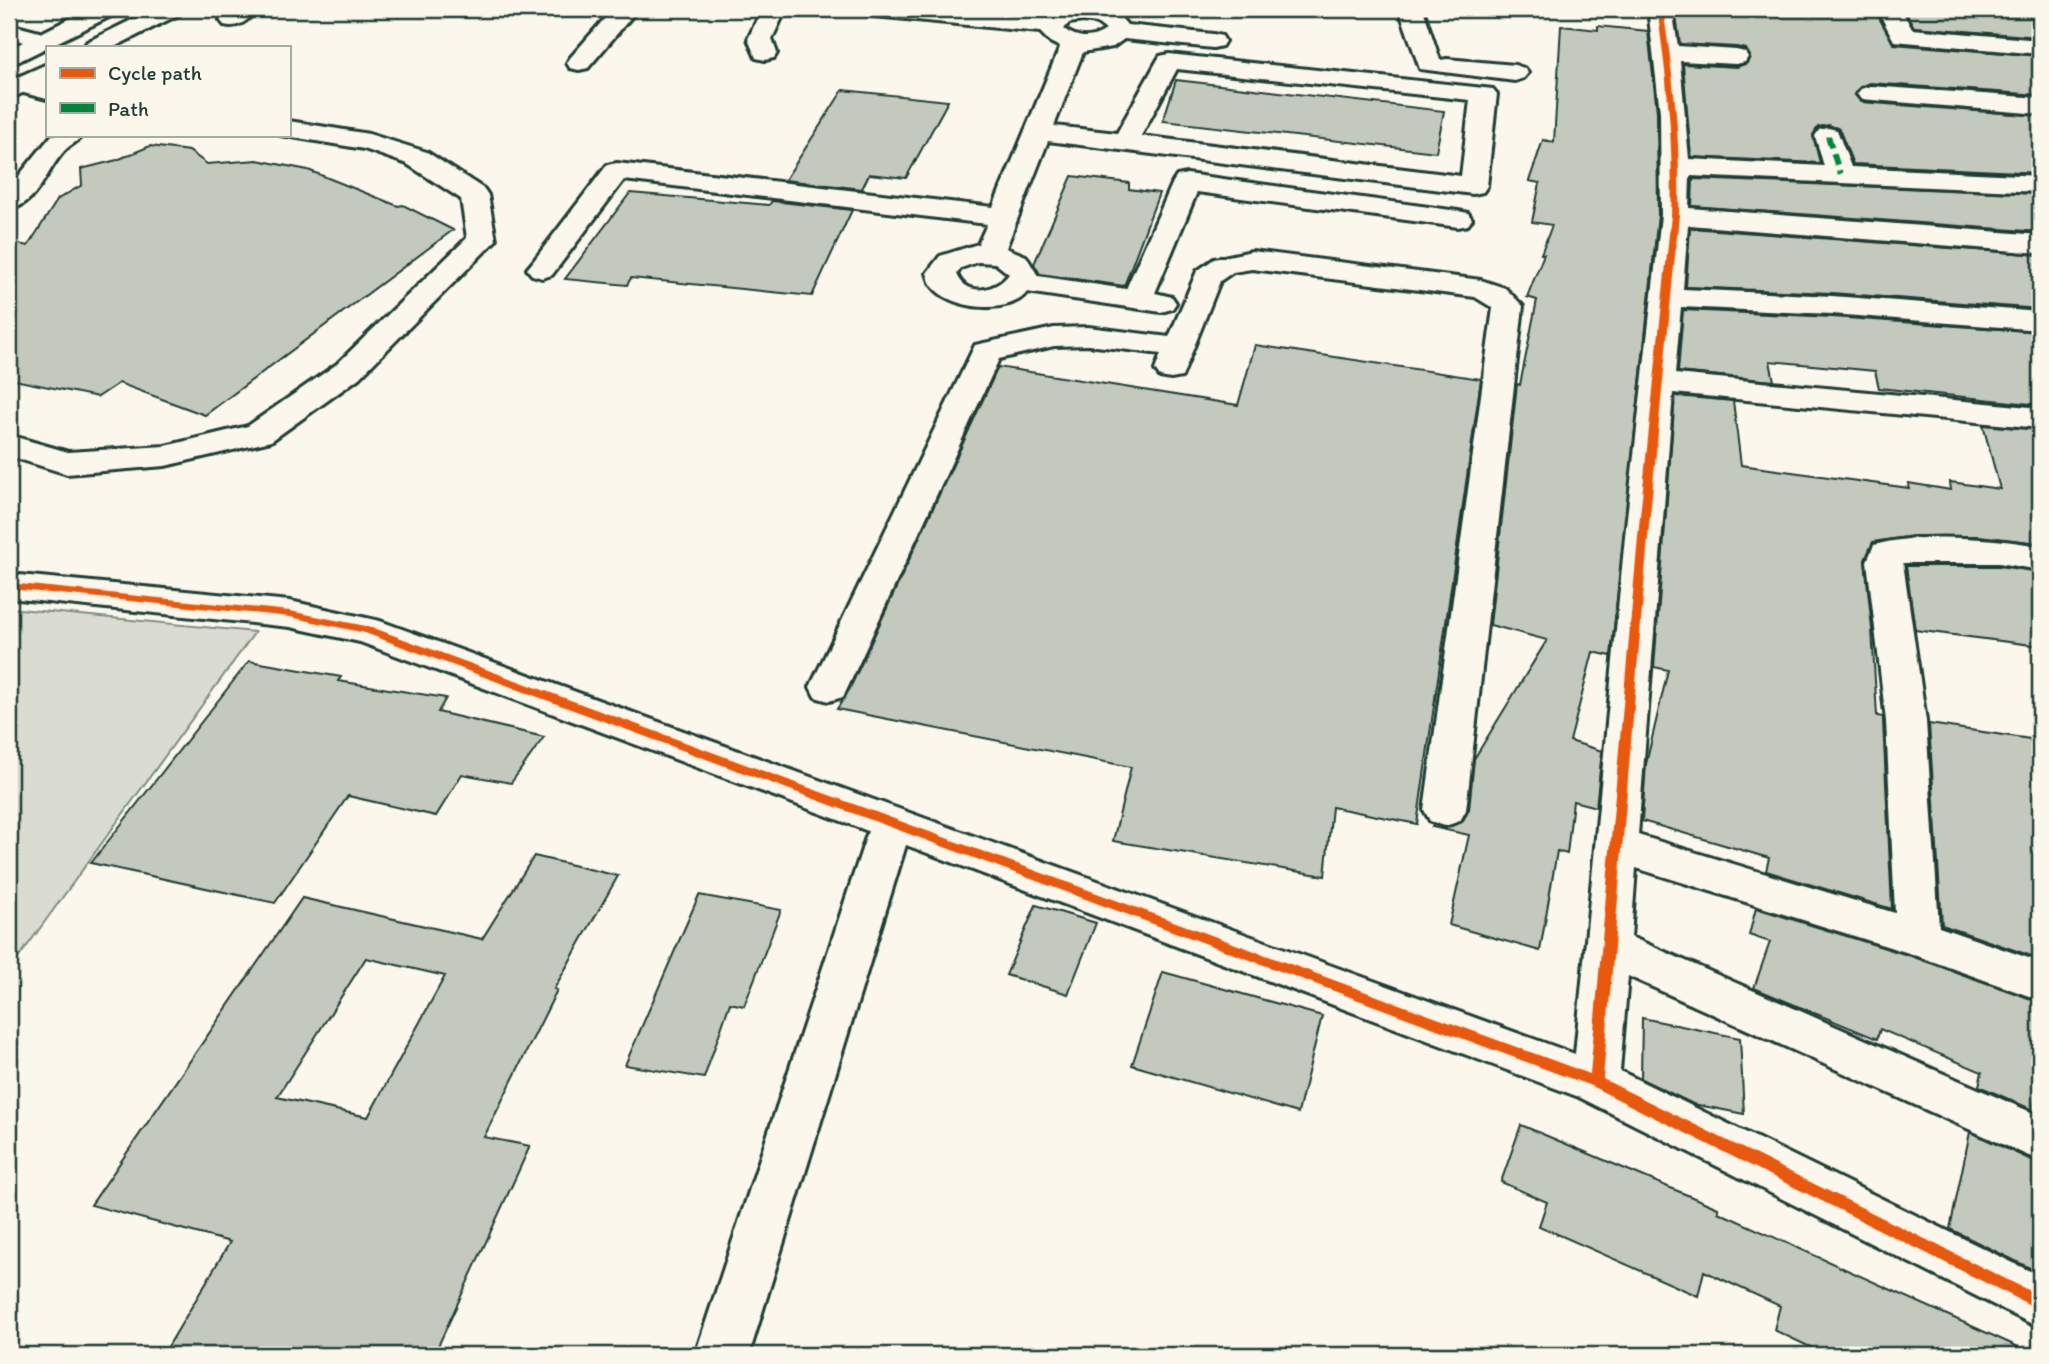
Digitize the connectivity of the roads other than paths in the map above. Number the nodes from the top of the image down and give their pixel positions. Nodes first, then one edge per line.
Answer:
1 (107, 9) edge
2 (172, 9) edge
3 (626, 9) edge
4 (774, 9) edge
5 (875, 9) edge
6 (1411, 9) edge
7 (1660, 9) edge
8 (1889, 9) edge
9 (1096, 12) edge
10 (1051, 26) junction
11 (9, 31) edge
12 (1118, 31) junction
13 (45, 41) junction
14 (1074, 43) junction
15 (1240, 44) dead end
16 (98, 46) edge
17 (2040, 47) edge
18 (765, 53) dead end
19 (1667, 53) junction
20 (1737, 57) dead end
21 (9, 58) edge
22 (1402, 61) dead end
23 (579, 62) dead end
24 (1429, 64) junction
25 (46, 72) edge
26 (1515, 73) dead end
27 (15, 88) edge
28 (46, 91) edge
29 (1870, 94) dead end
30 (2040, 107) edge
31 (290, 129) edge
32 (1038, 132) junction
33 (68, 136) edge
34 (1828, 136) dead end
35 (1125, 142) junction
36 (1678, 167) junction
37 (1840, 174) junction
38 (2040, 184) edge
39 (9, 202) edge
40 (1675, 215) junction
41 (1003, 217) junction
42 (1458, 219) dead end
43 (2040, 244) edge
44 (989, 253) junction
45 (542, 269) dead end
46 (1021, 282) junction
47 (1666, 297) junction
48 (1137, 299) junction
49 (1193, 307) junction
50 (2040, 321) edge
51 (1659, 383) junction
52 (2040, 418) edge
53 (9, 445) edge
54 (2040, 558) edge
55 (9, 586) edge
56 (829, 687) dead end
57 (1445, 810) dead end
58 (892, 823) junction
59 (1616, 845) junction
60 (1918, 938) junction
61 (1606, 946) junction
62 (2040, 981) edge
63 (1596, 1082) junction
64 (2040, 1139) edge
65 (2040, 1303) edge
66 (722, 1355) edge

1 - 13 street
2 - 16 street
3 - 23 street
4 - 18 street
5 - 10 street
6 - 24 street
7 - 19 street
8 - 17 street
9 - 10 street
9 - 12 street
10 - 14 street
11 - 13 street
12 - 14 street
12 - 15 street
13 - 21 street
14 - 32 street
19 - 20 street
19 - 36 street
22 - 24 street
24 - 26 street
25 - 27 street
27 - 28 street
29 - 30 street
31 - 53 street
32 - 35 street
32 - 41 street
33 - 39 street
34 - 37 street
35 - 35 street
36 - 37 street
36 - 40 street
37 - 38 street
40 - 43 street
40 - 47 street
41 - 44 street
41 - 45 street
42 - 48 street
44 - 46 street
44 - 46 street
46 - 48 street
47 - 50 street
47 - 51 street
48 - 49 street
49 - 56 street
49 - 57 street
51 - 52 street
51 - 59 street
54 - 60 street
55 - 58 street
58 - 63 street
58 - 66 street
59 - 60 street
59 - 61 street
60 - 62 street
61 - 63 street
61 - 64 street
63 - 65 street

